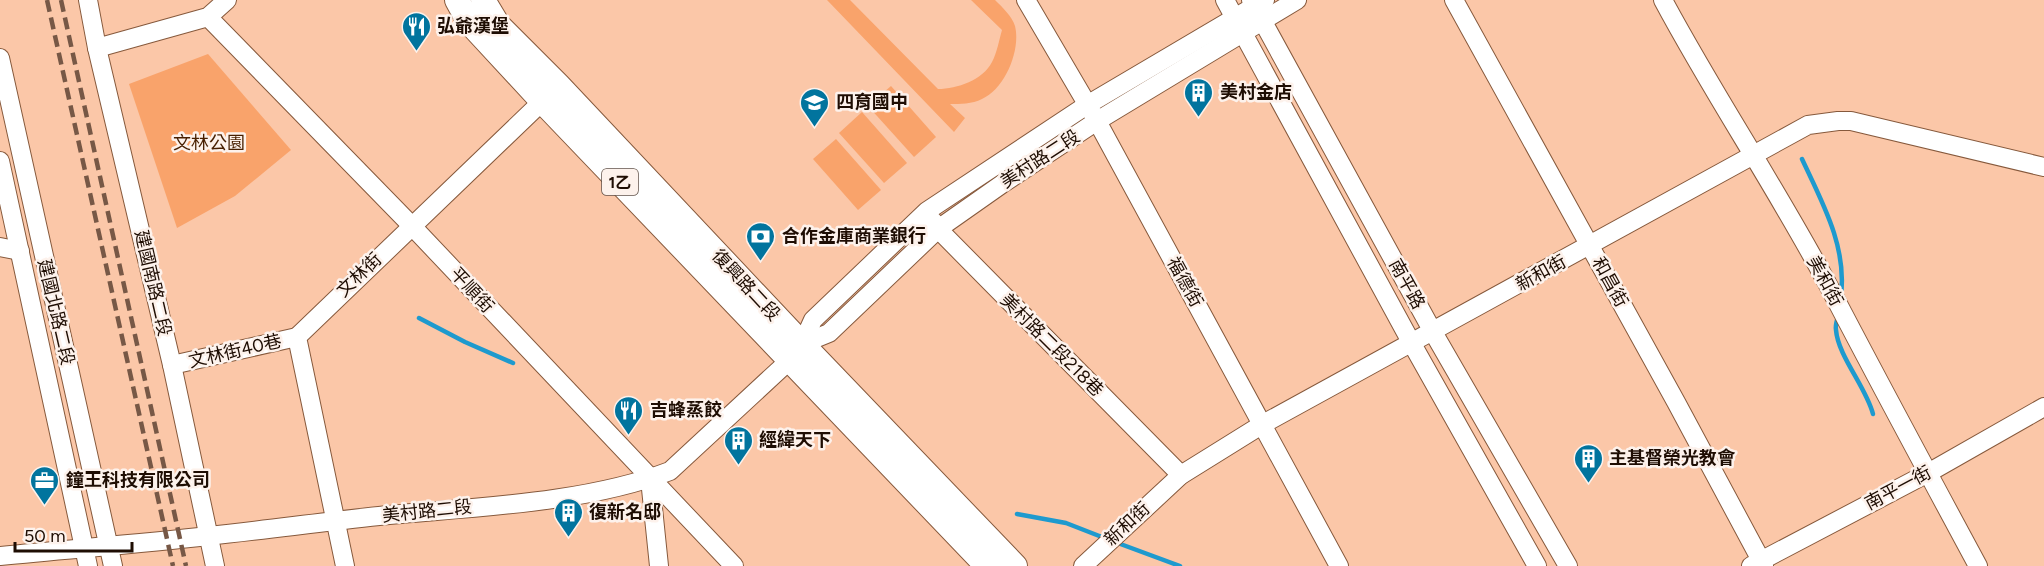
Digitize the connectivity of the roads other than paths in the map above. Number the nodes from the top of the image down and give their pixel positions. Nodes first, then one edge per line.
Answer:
1 (88, 0) edge
2 (227, 0) edge
3 (457, 0) edge
4 (483, 0) edge
5 (1026, 0) edge
6 (1225, 0) edge
7 (1298, 0) edge
8 (1454, 0) edge
9 (1663, 0) edge
10 (1258, 7) edge
11 (208, 17) junction
12 (1238, 26) junction
13 (97, 48) junction
14 (0, 58) edge
15 (551, 94) junction
16 (1087, 105) junction
17 (1097, 121) junction
18 (1753, 154) junction
19 (0, 161) edge
20 (2044, 167) edge
21 (927, 211) junction
22 (411, 225) junction
23 (938, 229) junction
24 (1590, 246) junction
25 (0, 247) edge
26 (20, 251) junction
27 (1433, 332) junction
28 (297, 337) junction
29 (1411, 342) junction
30 (796, 352) junction
31 (172, 365) junction
32 (2044, 406) edge
33 (1263, 424) junction
34 (1928, 473) junction
35 (1180, 475) junction
36 (650, 479) junction
37 (336, 520) junction
38 (208, 536) junction
39 (108, 545) junction
40 (0, 556) edge
41 (86, 557) edge
42 (1758, 564) edge
43 (113, 566) edge
44 (215, 566) edge
45 (345, 566) edge
46 (659, 566) edge
47 (734, 566) edge
48 (987, 566) edge
49 (1015, 566) edge
50 (1083, 566) edge
51 (1339, 566) edge
52 (1537, 566) edge
53 (1568, 566) edge
54 (1978, 566) edge

1 - 13 street, 建國南路二段
2 - 11 street
3 - 15 main road, 復興路二段 / 1乙
4 - 15 main road, 復興路二段 / 1乙
5 - 16 street, 福德街
6 - 12 street, 南平路
7 - 10 street, 美村路二段
8 - 24 street, 和昌街
9 - 18 street, 美和街
10 - 12 street, 美村路二段
10 - 27 street, 南平路
11 - 13 street
11 - 22 street, 平順街
12 - 16 street, 美村路二段
12 - 17 street, 美村路二段
12 - 29 street, 南平路
13 - 31 street, 建國南路二段
14 - 39 street, 建國北路二段
15 - 22 street, 文林街
15 - 30 main road, 復興路二段 / 1乙
16 - 17 street, 福德街
16 - 21 street, 美村路二段
17 - 23 street, 美村路二段
17 - 33 street, 福德街
18 - 20 street, 新和街
18 - 24 street, 新和街
18 - 34 street, 美和街
19 - 26 street, 建國北路二段
21 - 23 street, 美村路二段218巷
21 - 30 street, 美村路二段
22 - 28 street, 文林街
22 - 36 street, 平順街
23 - 30 street, 美村路二段
23 - 35 street, 美村路二段218巷
24 - 27 street, 新和街
24 - 42 street, 和昌街
25 - 26 street
26 - 41 street, 建國北路二段
27 - 29 street, 新和街
27 - 53 street, 南平路
28 - 31 street, 文林街40巷
28 - 37 street
29 - 33 street, 新和街
29 - 52 street, 南平路
30 - 36 street, 美村路二段
30 - 48 main road, 復興路二段 / 1乙
30 - 49 main road, 復興路二段 / 1乙
31 - 38 street, 建國南路二段
32 - 34 street, 南平一街
33 - 35 street, 新和街
33 - 51 street, 福德街
34 - 42 street, 南平一街
34 - 54 street, 美和街
35 - 50 street, 新和街
36 - 37 street, 美村路二段
36 - 46 street
36 - 47 street, 平順街
37 - 38 street, 美村路二段
37 - 45 street
38 - 39 street, 美村路二段
38 - 44 street, 建國南路二段
39 - 41 street, 美村路二段
39 - 43 street, 建國北路二段
40 - 41 street, 美村路二段

